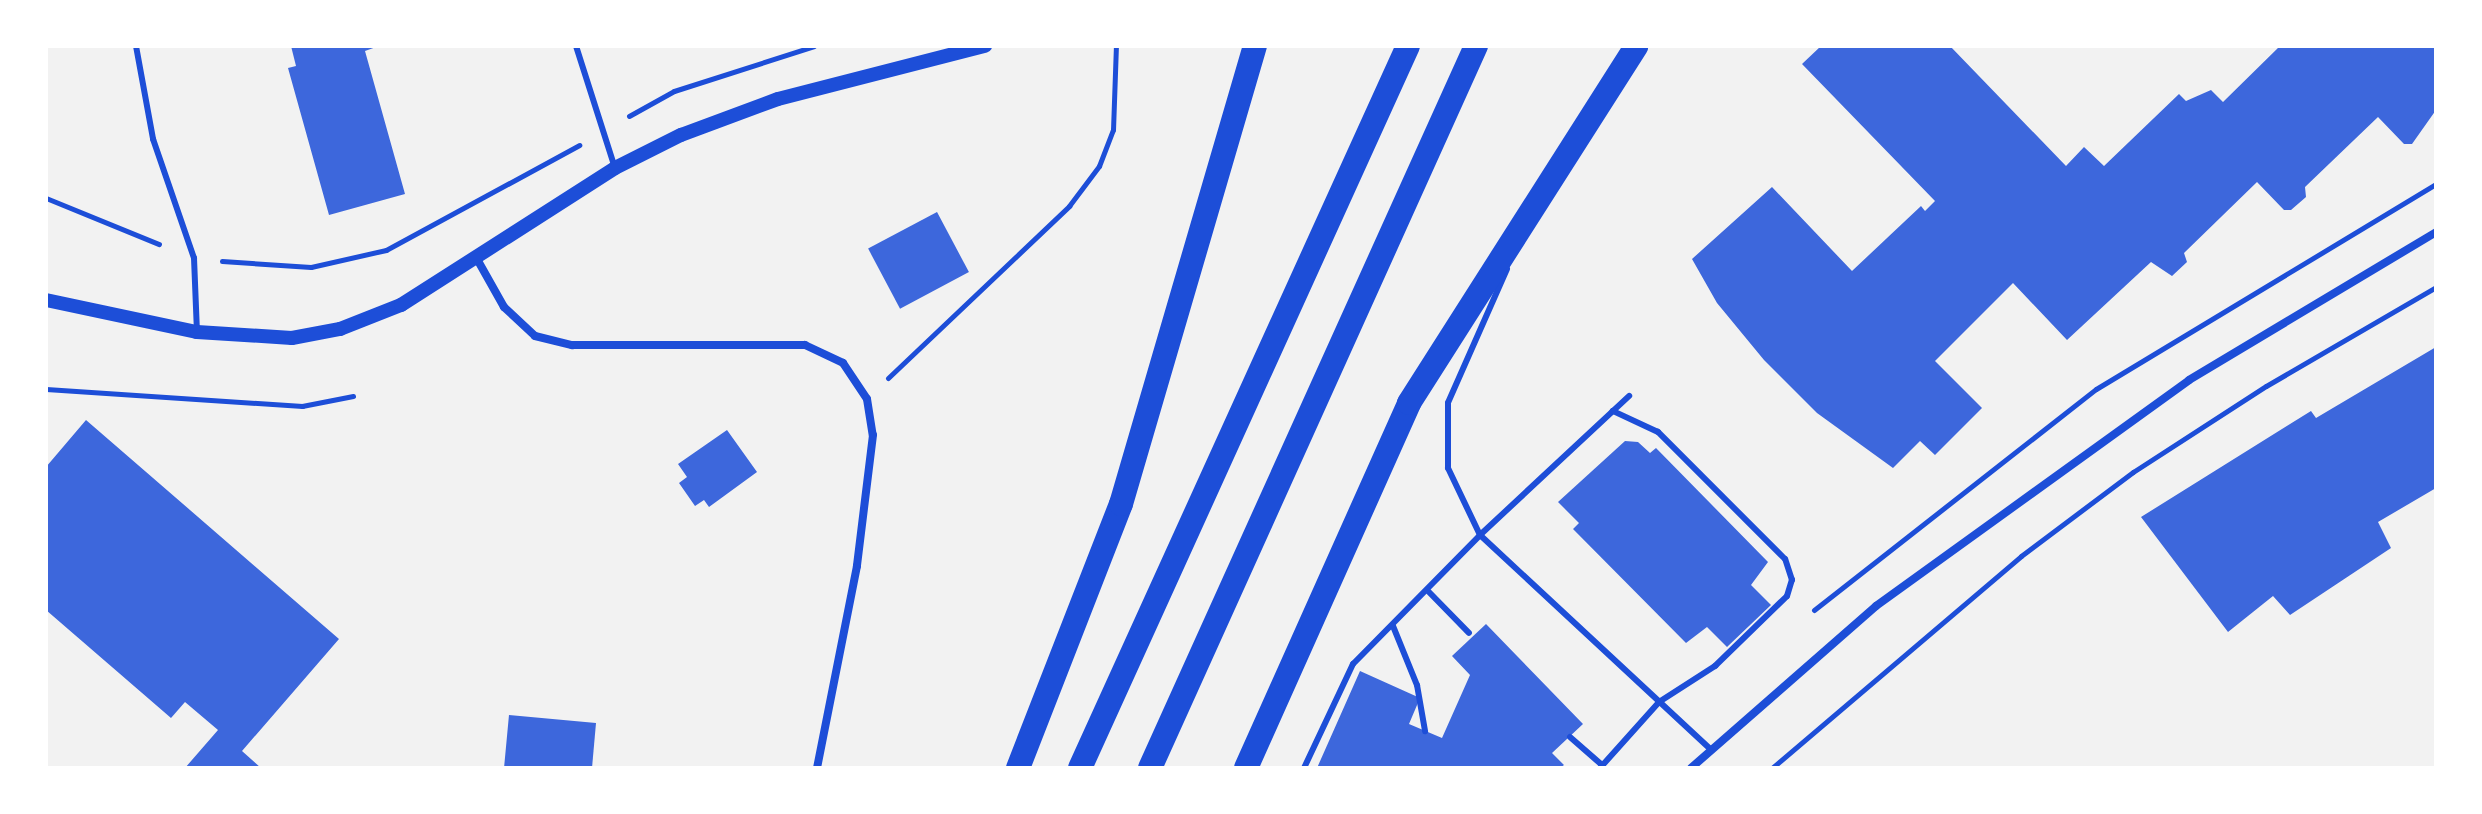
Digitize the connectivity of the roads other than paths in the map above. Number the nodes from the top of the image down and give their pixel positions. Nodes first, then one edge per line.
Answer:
1 (136, 46) edge
2 (576, 46) edge
3 (985, 46) edge
4 (1255, 46) edge
5 (1408, 46) edge
6 (1476, 46) edge
7 (1636, 46) edge
8 (615, 168) junction
9 (1532, 215) junction
10 (2436, 232) edge
11 (477, 259) junction
12 (46, 300) edge
13 (197, 332) junction
14 (1629, 396) dead end
15 (1613, 411) junction
16 (1480, 535) junction
17 (1427, 590) junction
18 (1393, 626) junction
19 (1469, 633) dead end
20 (1659, 702) junction
21 (1425, 731) dead end
22 (1570, 737) dead end
23 (1710, 749) junction
24 (1601, 766) edge
25 (817, 768) edge
26 (1018, 768) edge
27 (1080, 768) edge
28 (1150, 768) edge
29 (1246, 768) edge
30 (1304, 768) edge
31 (1691, 768) edge

1 - 13 lane
2 - 8 lane
3 - 8 street
4 - 26 highway
5 - 27 highway
6 - 28 highway
7 - 9 highway
8 - 11 street
9 - 16 lane
9 - 29 highway
10 - 23 street
11 - 13 street
11 - 25 street
12 - 13 street
14 - 15 lane
15 - 16 lane
15 - 20 lane
16 - 17 lane
16 - 20 lane
17 - 18 lane
17 - 19 lane
18 - 21 lane
18 - 30 lane
20 - 23 lane
20 - 24 lane
22 - 24 lane
23 - 31 street

